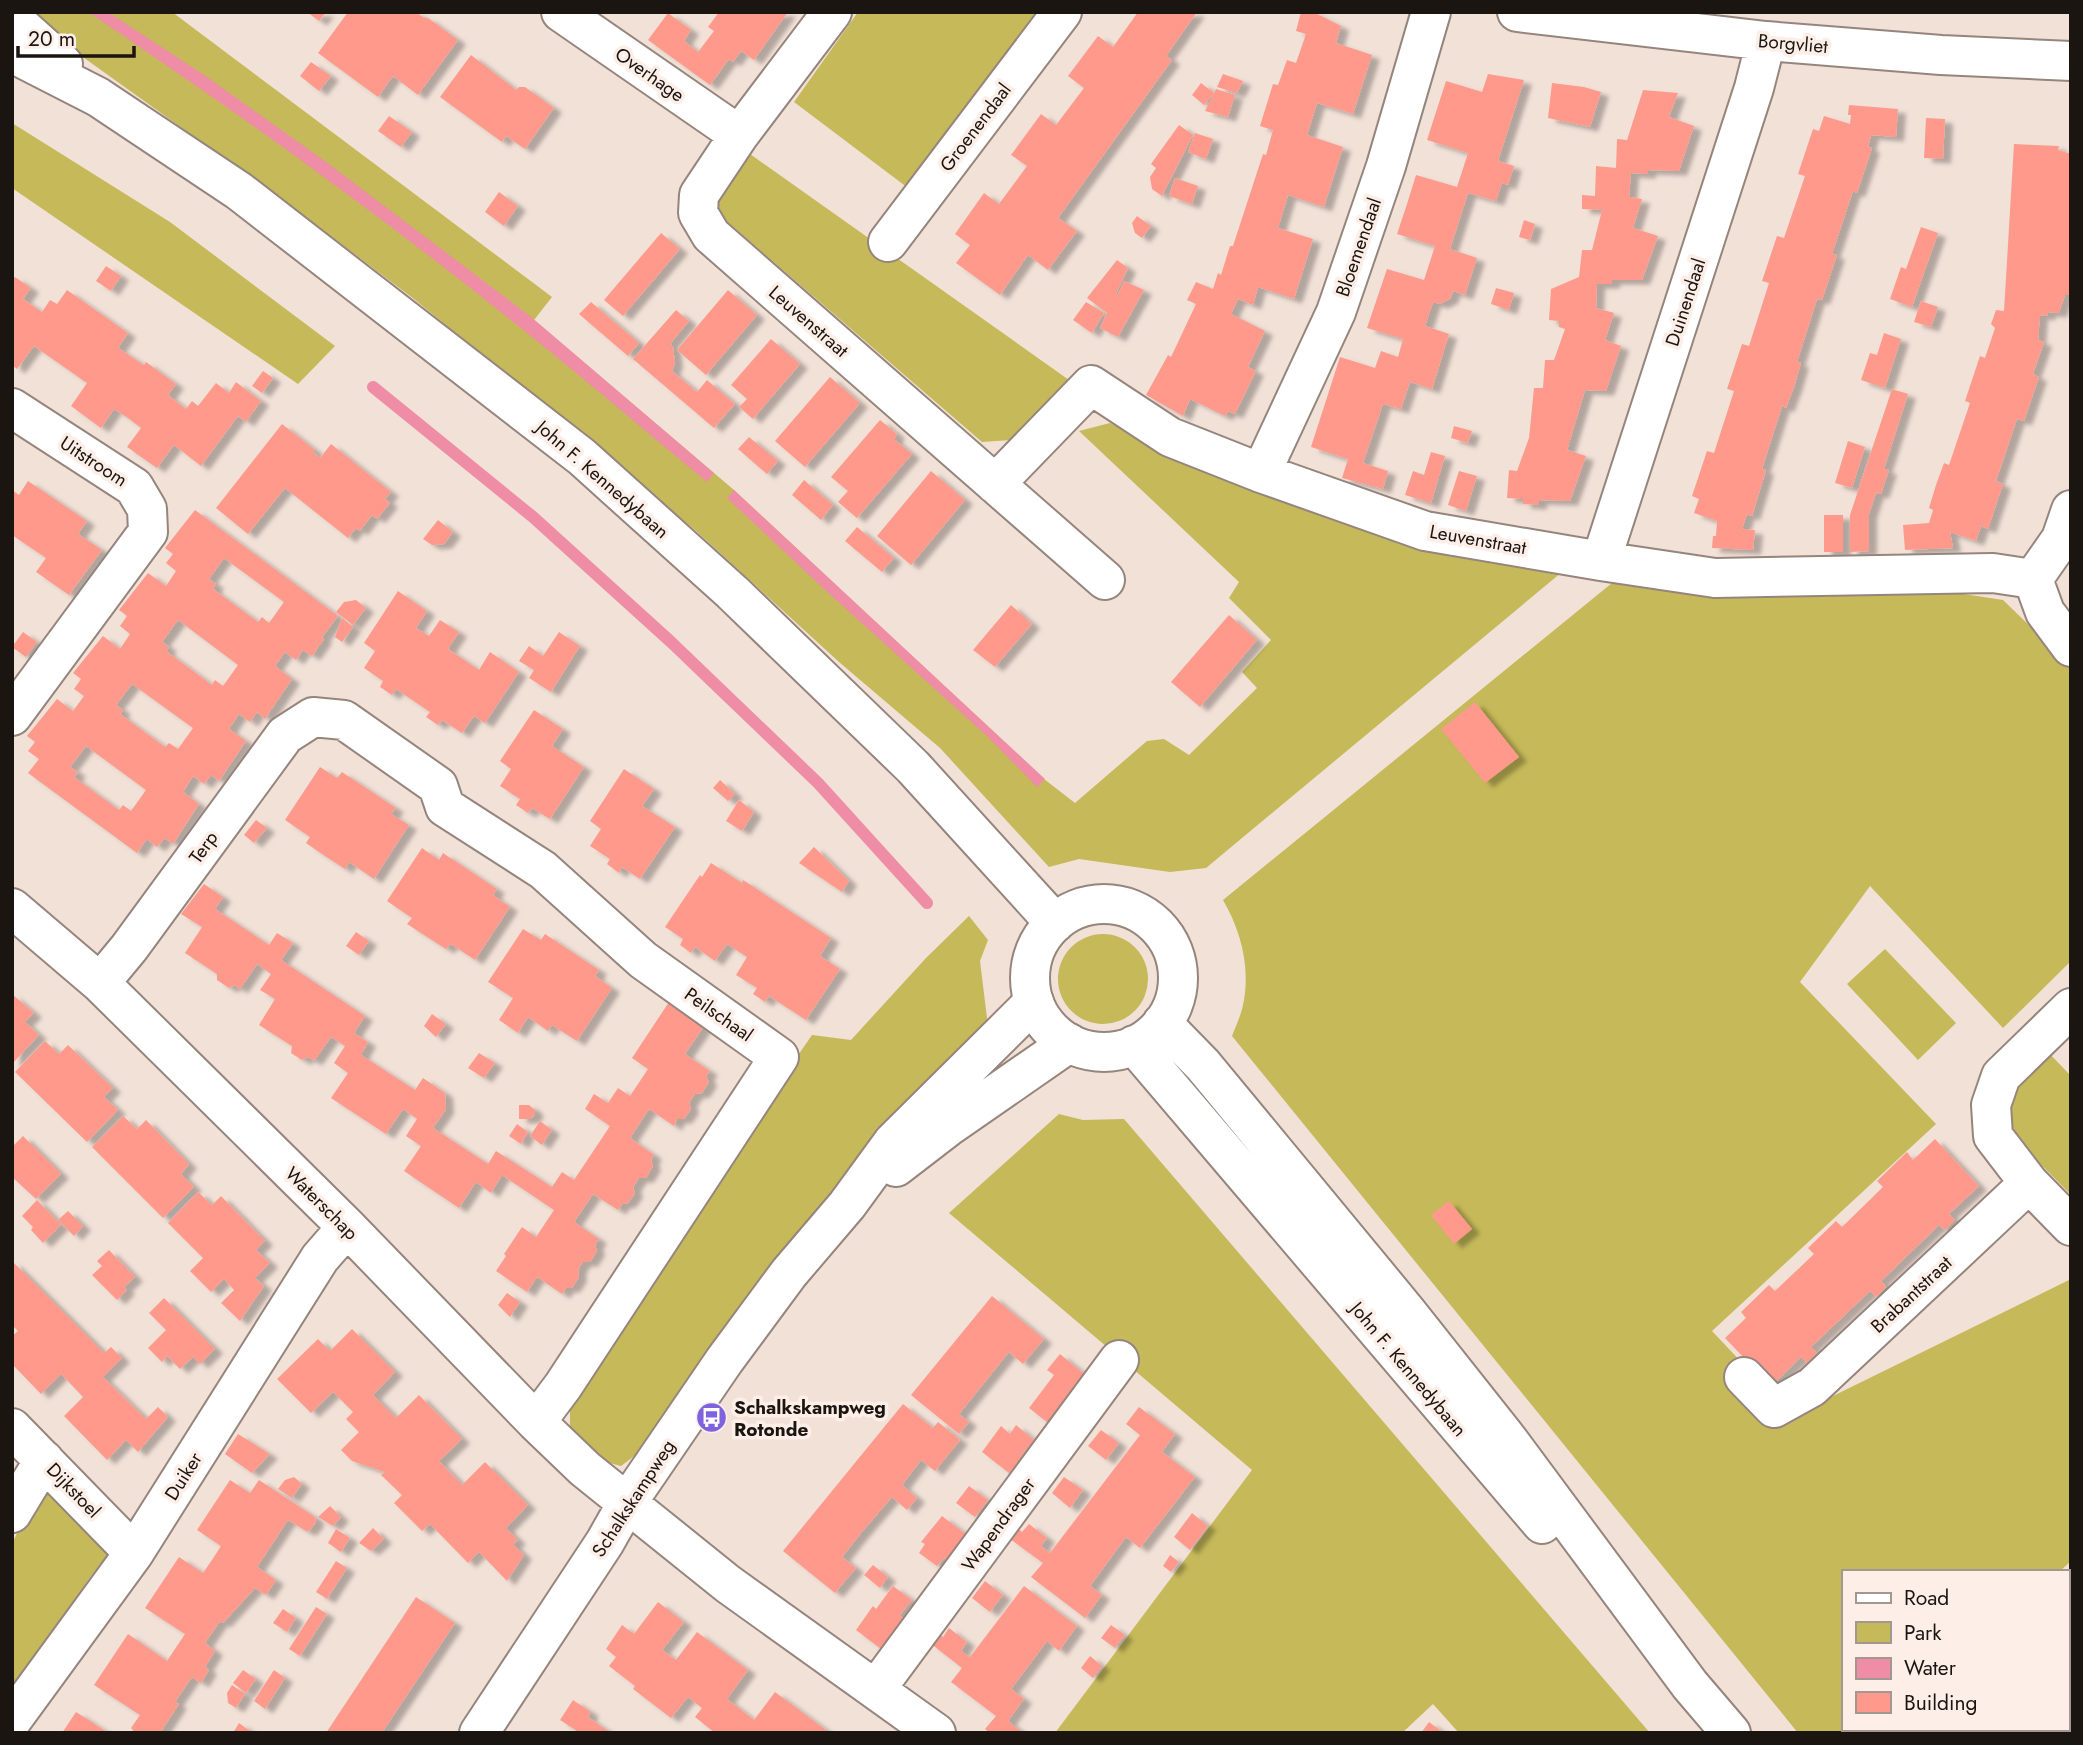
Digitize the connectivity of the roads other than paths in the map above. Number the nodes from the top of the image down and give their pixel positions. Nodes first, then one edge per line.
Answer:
1 (561, 12) edge
2 (831, 12) edge
3 (1062, 12) edge
4 (1432, 12) edge
5 (1517, 12) edge
6 (12, 18) edge
7 (1766, 41) junction
8 (12, 53) edge
9 (2071, 61) edge
10 (98, 97) junction
11 (739, 135) junction
12 (888, 242) dead end
13 (12, 408) edge
14 (1261, 473) junction
15 (995, 484) junction
16 (2071, 510) edge
17 (1601, 561) junction
18 (2033, 579) junction
19 (1105, 580) dead end
20 (2071, 647) edge
21 (12, 716) edge
22 (313, 717) joint
23 (12, 908) edge
24 (1055, 923) junction
25 (100, 983) junction
26 (1034, 1003) junction
27 (2071, 1008) edge
28 (1148, 1034) junction
29 (1069, 1043) junction
30 (2029, 1183) junction
31 (847, 1205) junction
32 (2071, 1226) edge
33 (347, 1227) junction
34 (1119, 1360) dead end
35 (1744, 1377) dead end
36 (536, 1422) junction
37 (12, 1429) edge
38 (44, 1460) junction
39 (627, 1503) junction
40 (12, 1513) edge
41 (134, 1553) junction
42 (876, 1689) junction
43 (12, 1720) edge
44 (479, 1733) edge
45 (936, 1733) edge
46 (1731, 1733) edge

1 - 11 street, Overhage
2 - 11 street
3 - 12 street, Groenendaal
4 - 14 street, Bloemendaal
5 - 7 street, Borgvliet
6 - 10 street, John F. Kennedybaan
7 - 9 street, Borgvliet
7 - 17 street, Duinendaal
8 - 10 street, John F. Kennedybaan
10 - 24 street, John F. Kennedybaan
11 - 15 street, Leuvenstraat
13 - 21 street, Uitstroom
14 - 15 street, Leuvenstraat
14 - 17 street, Leuvenstraat
15 - 19 street, Leuvenstraat
16 - 18 street
17 - 18 street, Leuvenstraat
18 - 20 street
22 - 25 street, Terp
22 - 36 street, Peilschaal
23 - 25 street, Waterschap
24 - 26 street
24 - 28 street
25 - 33 street, Waterschap
26 - 29 street
26 - 31 street, Schalkskampweg
27 - 30 street
28 - 29 street
28 - 46 street, John F. Kennedybaan
29 - 31 street, Schalkskampweg
30 - 32 street
30 - 35 street, Brabantstraat
31 - 39 street, Schalkskampweg
33 - 36 street, Waterschap
33 - 41 street, Duiker
34 - 42 street, Wapendrager
36 - 39 street, Waterschap
37 - 38 street, Dijkstoel
38 - 40 street
38 - 41 street, Dijkstoel
39 - 42 street
39 - 44 street, Schalkskampweg
41 - 43 street, Duiker
42 - 45 street

